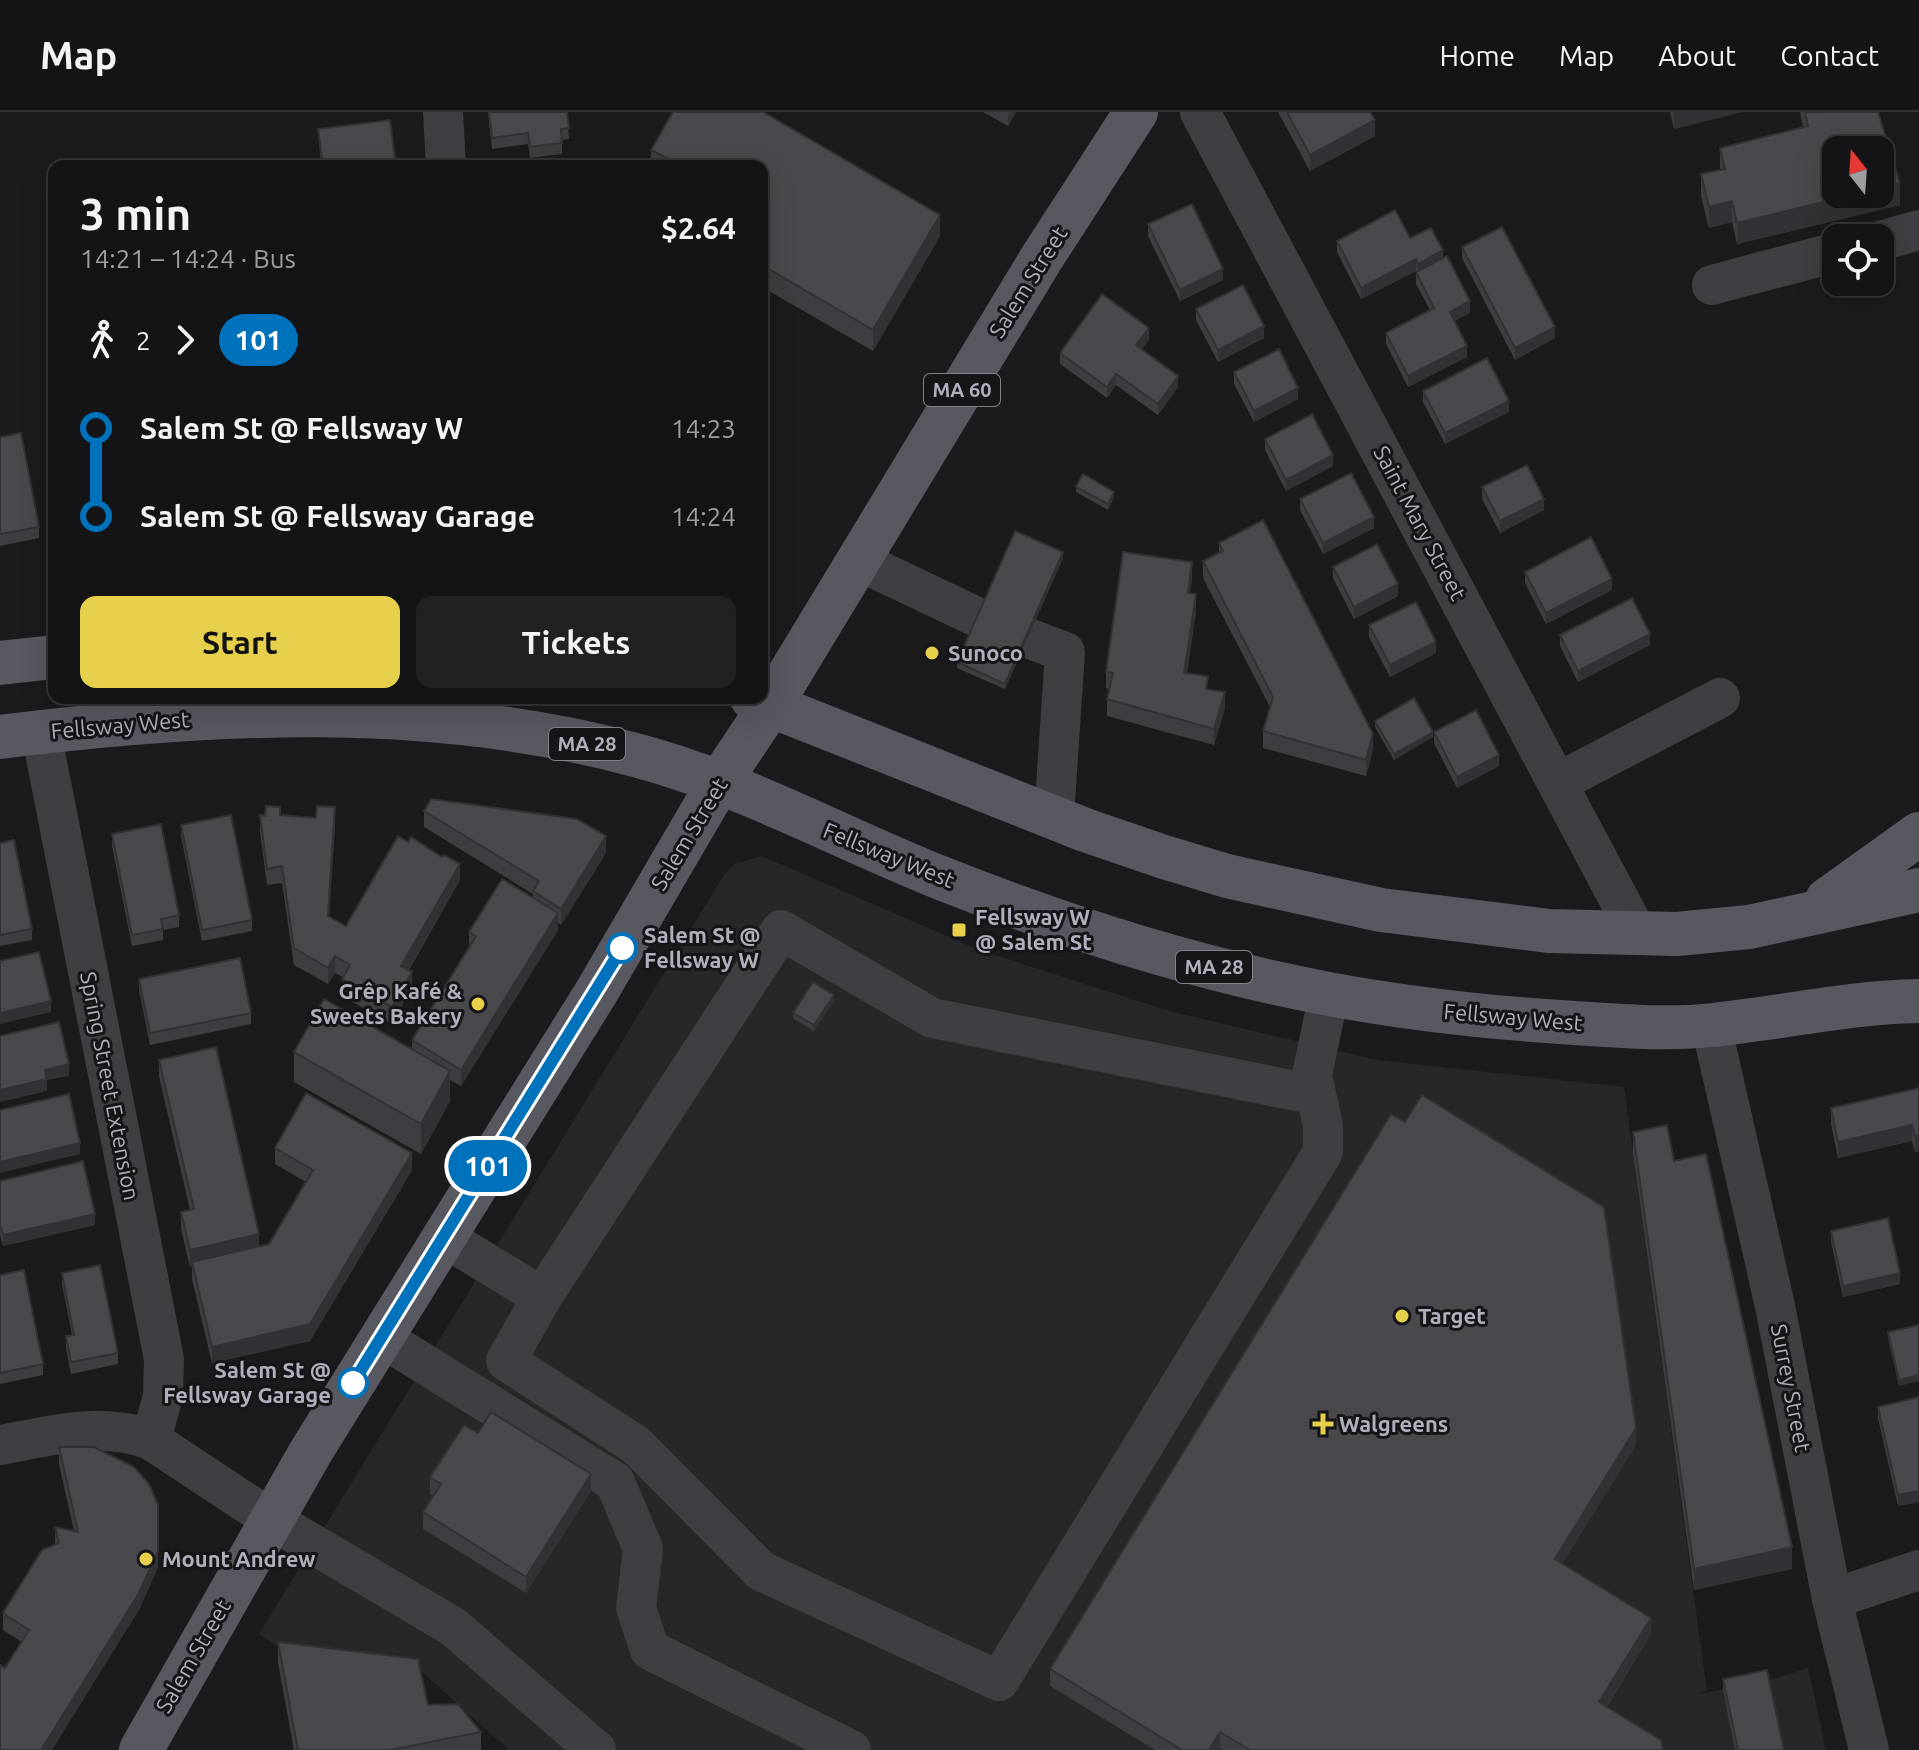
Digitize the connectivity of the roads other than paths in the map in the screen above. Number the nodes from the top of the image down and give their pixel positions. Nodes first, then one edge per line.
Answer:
1 (443, 112) edge
2 (1200, 112) edge
3 (1130, 121) edge
4 (446, 160) edge
5 (1919, 230) edge
6 (1894, 237) edge
7 (1822, 256) edge
8 (1712, 285) dead end
9 (859, 561) junction
10 (979, 618) edge
11 (1028, 638) edge
12 (48, 658) edge
13 (0, 663) edge
14 (768, 692) edge
15 (1720, 698) dead end
16 (768, 703) edge
17 (760, 704) edge
18 (20, 734) edge
19 (1559, 782) junction
20 (718, 784) junction
21 (1054, 817) junction
22 (1919, 834) edge
23 (1919, 890) edge
24 (1802, 917) junction
25 (1638, 935) junction
26 (1329, 994) junction
27 (1913, 1001) edge
28 (1711, 1025) junction
29 (1316, 1095) junction
30 (444, 1237) junction
31 (542, 1297) junction
32 (381, 1337) junction
33 (151, 1440) junction
34 (0, 1445) edge
35 (272, 1520) junction
36 (1919, 1570) edge
37 (1832, 1599) junction
38 (141, 1750) edge
39 (596, 1750) edge
40 (851, 1750) edge
41 (1869, 1750) edge

1 - 4 street
2 - 19 street, Saint Mary Street
3 - 9 main road, Salem Street / MA 60
5 - 6 street
7 - 8 street
9 - 10 street
9 - 14 main road, Salem Street / MA 60
11 - 21 street
12 - 13 main road
15 - 19 street
16 - 21 main road
17 - 20 main road, Salem Street / MA 60
18 - 20 main road, Fellsway West / MA 28
18 - 33 street, Spring Street Extension
19 - 25 street, Saint Mary Street
20 - 26 main road, Fellsway West / MA 28
20 - 30 main road, Salem Street / MA 60
21 - 25 main road
22 - 24 main road
23 - 24 main road
24 - 25 main road
26 - 28 main road, Fellsway West / MA 28
26 - 29 street
27 - 28 main road, Fellsway West / MA 28
28 - 37 street, Surrey Street
29 - 31 street
29 - 31 street
30 - 31 street
30 - 32 main road, Salem Street / MA 60
32 - 35 main road, Salem Street / MA 60
32 - 40 street
33 - 34 street
33 - 35 street
35 - 38 main road, Salem Street / MA 60
35 - 39 street
36 - 37 street
37 - 41 street, Surrey Street

